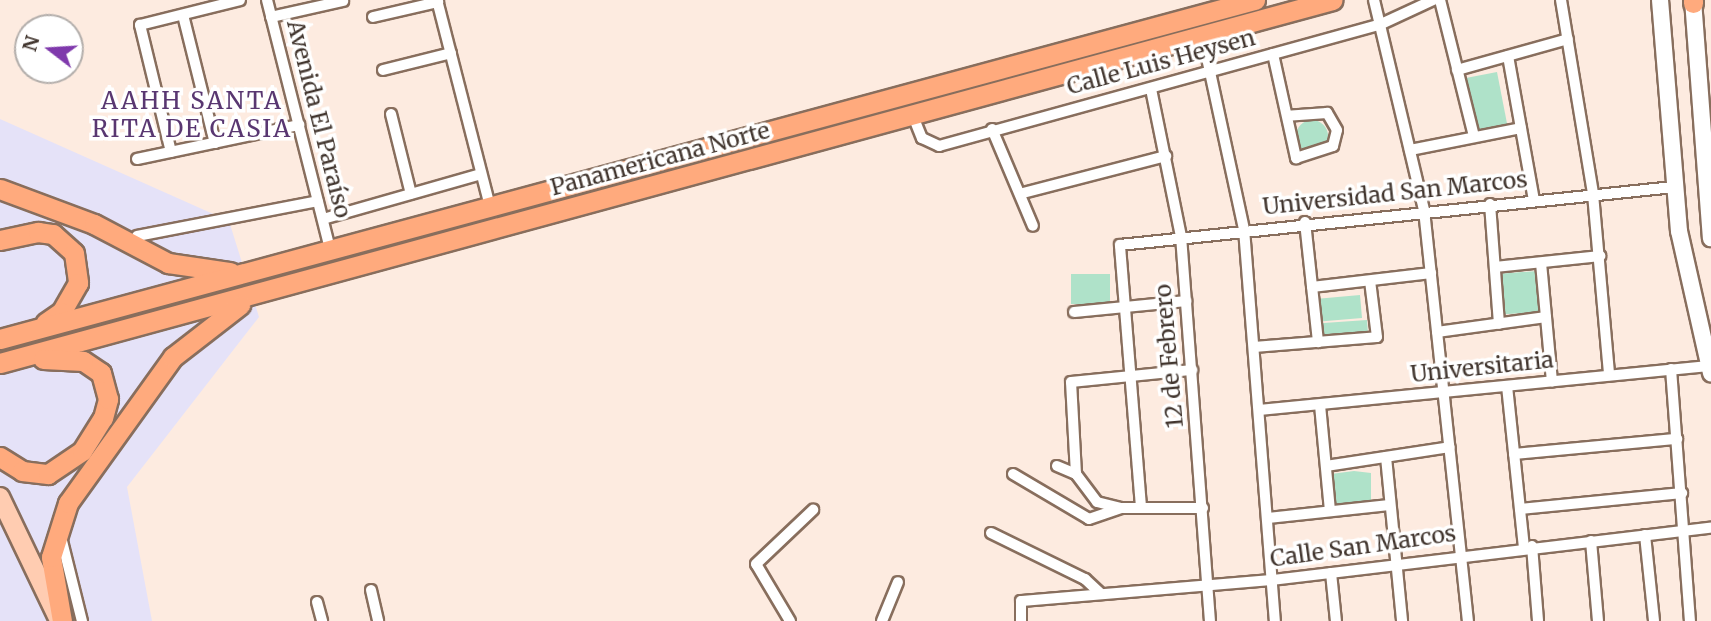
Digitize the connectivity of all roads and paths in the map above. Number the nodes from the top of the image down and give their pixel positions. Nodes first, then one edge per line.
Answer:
1 (240, 0) edge
2 (267, 0) edge
3 (1255, 0) edge
4 (1332, 0) edge
5 (1374, 0) edge
6 (1433, 0) edge
7 (1440, 0) edge
8 (1561, 0) edge
9 (1660, 0) edge
10 (343, 1) edge
11 (438, 1) edge
12 (1693, 1) edge
13 (183, 15) junction
14 (271, 17) junction
15 (373, 17) dead end
16 (1380, 25) junction
17 (1202, 35) junction
18 (1568, 39) junction
19 (451, 53) junction
20 (1273, 54) junction
21 (1508, 56) junction
22 (383, 70) dead end
23 (1457, 70) junction
24 (1210, 72) junction
25 (1151, 89) junction
26 (1327, 103) dead end
27 (1311, 109) junction
28 (391, 114) dead end
29 (913, 116) junction
30 (1288, 116) junction
31 (299, 125) junction
32 (1521, 128) junction
33 (992, 129) junction
34 (1474, 136) junction
35 (215, 143) junction
36 (1410, 150) junction
37 (171, 152) junction
38 (1166, 156) junction
39 (137, 159) dead end
40 (481, 174) junction
41 (1674, 187) junction
42 (0, 189) edge
43 (1023, 193) junction
44 (411, 194) junction
45 (1593, 194) junction
46 (1534, 200) junction
47 (318, 201) junction
48 (1490, 204) junction
49 (490, 207) junction
50 (1424, 210) junction
51 (323, 219) junction
52 (1305, 222) junction
53 (1033, 226) dead end
54 (1244, 229) junction
55 (137, 236) dead end
56 (1181, 236) junction
57 (1711, 238) edge
58 (0, 240) edge
59 (330, 249) junction
60 (1600, 256) junction
61 (1541, 264) junction
62 (1495, 267) junction
63 (241, 273) junction
64 (1431, 273) junction
65 (1370, 281) junction
66 (1311, 287) junction
67 (269, 290) junction
68 (1186, 301) junction
69 (1125, 308) junction
70 (1074, 312) dead end
71 (1546, 317) junction
72 (1499, 324) junction
73 (37, 328) junction
74 (1437, 332) junction
75 (0, 339) edge
76 (1318, 342) junction
77 (1254, 347) junction
78 (7, 361) edge
79 (1671, 369) junction
80 (1192, 370) junction
81 (1710, 370) edge
82 (1609, 375) junction
83 (1130, 376) junction
84 (1552, 381) junction
85 (1507, 386) junction
86 (1444, 392) junction
87 (1320, 405) junction
88 (1259, 410) junction
89 (1677, 439) junction
90 (1450, 447) junction
91 (1514, 454) junction
92 (0, 457) edge
93 (1386, 457) junction
94 (1057, 466) dead end
95 (1326, 467) junction
96 (1013, 474) dead end
97 (1076, 474) junction
98 (1682, 493) junction
99 (0, 497) edge
100 (1389, 505) junction
101 (1141, 507) junction
102 (1121, 508) junction
103 (1203, 508) junction
104 (1520, 509) junction
105 (813, 510) dead end
106 (1330, 511) junction
107 (1268, 518) junction
108 (57, 524) junction
109 (1711, 528) edge
110 (1685, 531) junction
111 (991, 533) dead end
112 (1645, 535) junction
113 (1591, 541) junction
114 (1528, 547) junction
115 (1461, 554) junction
116 (1396, 562) junction
117 (1331, 573) junction
118 (1272, 580) junction
119 (898, 582) dead end
120 (54, 583) junction
121 (1208, 587) junction
122 (370, 590) dead end
123 (72, 591) junction
124 (1101, 594) junction
125 (317, 602) dead end
126 (61, 621) edge
127 (82, 621) edge
128 (322, 621) edge
129 (378, 621) edge
130 (790, 621) edge
131 (882, 621) edge
132 (1021, 621) edge
133 (1210, 621) edge
134 (1275, 621) edge
135 (1336, 621) edge
136 (1402, 621) edge
137 (1468, 621) edge
138 (1538, 621) edge
139 (1598, 621) edge
140 (1654, 621) edge
141 (1690, 621) edge

1 - 13 street
2 - 14 street, Avenida El Paraíso
3 - 49 highway, Panamericana Norte
4 - 17 highway, Panamericana Norte
5 - 16 street
6 - 16 street, Calle Luis Heysen
7 - 23 street
8 - 18 street
9 - 41 main road
10 - 14 street
11 - 15 street
11 - 19 street
12 - 57 main road
13 - 35 street
13 - 37 street
14 - 31 street, Avenida El Paraíso
16 - 20 street, Calle Luis Heysen
16 - 36 street
17 - 24 street
17 - 29 highway, Panamericana Norte
18 - 21 street
18 - 45 street
19 - 22 street
19 - 40 street
20 - 24 street, Calle Luis Heysen
20 - 30 street
21 - 23 street
21 - 32 street
23 - 34 street
24 - 25 street, Calle Luis Heysen
24 - 54 street
25 - 33 street, Calle Luis Heysen
25 - 38 street, 12 de Febrero
26 - 27 street
27 - 30 street
27 - 30 street
28 - 44 street
29 - 33 street, Calle Luis Heysen
29 - 67 highway, Panamericana Norte
31 - 35 street
31 - 47 street, Avenida El Paraíso
32 - 34 street
32 - 46 street
33 - 43 street
34 - 36 street
35 - 37 street
36 - 50 street
37 - 39 street
38 - 43 street
38 - 56 street, 12 de Febrero
40 - 44 street
40 - 49 street
41 - 45 street, Universidad San Marcos
41 - 81 main road
42 - 63 highway
43 - 53 street
44 - 51 street
45 - 46 street, Universidad San Marcos
45 - 60 street
46 - 48 street, Universidad San Marcos
47 - 51 street, Avenida El Paraíso
47 - 55 street
48 - 50 street, Universidad San Marcos
48 - 62 street
49 - 59 highway, Panamericana Norte
50 - 52 street, Universidad San Marcos
50 - 64 street
51 - 59 street, Avenida El Paraíso
52 - 54 street, Universidad San Marcos
52 - 66 street
54 - 56 street, Universidad San Marcos
54 - 77 street
56 - 68 street, 12 de Febrero
56 - 69 street, Universidad San Marcos
58 - 73 highway
59 - 63 highway, Panamericana Norte
60 - 61 street
60 - 82 street
61 - 62 street
61 - 71 street
62 - 72 street
63 - 73 highway, Panamericana Norte
64 - 65 street
64 - 74 street
65 - 66 street
65 - 76 street
66 - 76 street
67 - 78 highway, Panamericana Norte
67 - 108 highway
68 - 69 street
68 - 80 street, 12 de Febrero
69 - 70 street
69 - 83 street
71 - 72 street
71 - 84 street
72 - 74 street
73 - 75 highway, Panamericana Norte
74 - 86 street
76 - 77 street
77 - 88 street
78 - 92 highway
79 - 81 street, Universitaria
79 - 82 street, Universitaria
79 - 89 street
80 - 83 street
80 - 103 street, 12 de Febrero
82 - 84 street, Universitaria
83 - 97 street
83 - 101 street
84 - 85 street, Universitaria
85 - 86 street, Universitaria
85 - 91 street
86 - 87 street, Universitaria
86 - 90 street
87 - 88 street, Universitaria
87 - 95 street
88 - 107 street
89 - 91 street
89 - 98 street
90 - 93 street
90 - 115 street
91 - 104 street
93 - 95 street
93 - 100 street
94 - 97 street
95 - 106 street
96 - 102 street
97 - 102 street
98 - 104 street
98 - 110 street
99 - 126 main road
100 - 106 street
100 - 116 street
101 - 102 street
101 - 103 street
103 - 121 street, 12 de Febrero
104 - 114 street
105 - 130 street
106 - 107 street
107 - 118 street
108 - 120 highway
108 - 123 street
109 - 110 street, Calle San Marcos
110 - 112 street, Calle San Marcos
110 - 141 street
111 - 124 street
112 - 113 street, Calle San Marcos
112 - 140 street
113 - 114 street, Calle San Marcos
113 - 139 street
114 - 115 street, Calle San Marcos
114 - 138 street
115 - 116 street, Calle San Marcos
115 - 137 street
116 - 117 street, Calle San Marcos
116 - 136 street
117 - 118 street, Calle San Marcos
117 - 135 street
118 - 121 street, Calle San Marcos
118 - 134 street
119 - 131 street
120 - 123 street
120 - 126 highway
121 - 124 street, Calle San Marcos
121 - 133 street, 12 de Febrero
122 - 129 street
123 - 127 street
124 - 132 street, Calle San Marcos
125 - 128 street

